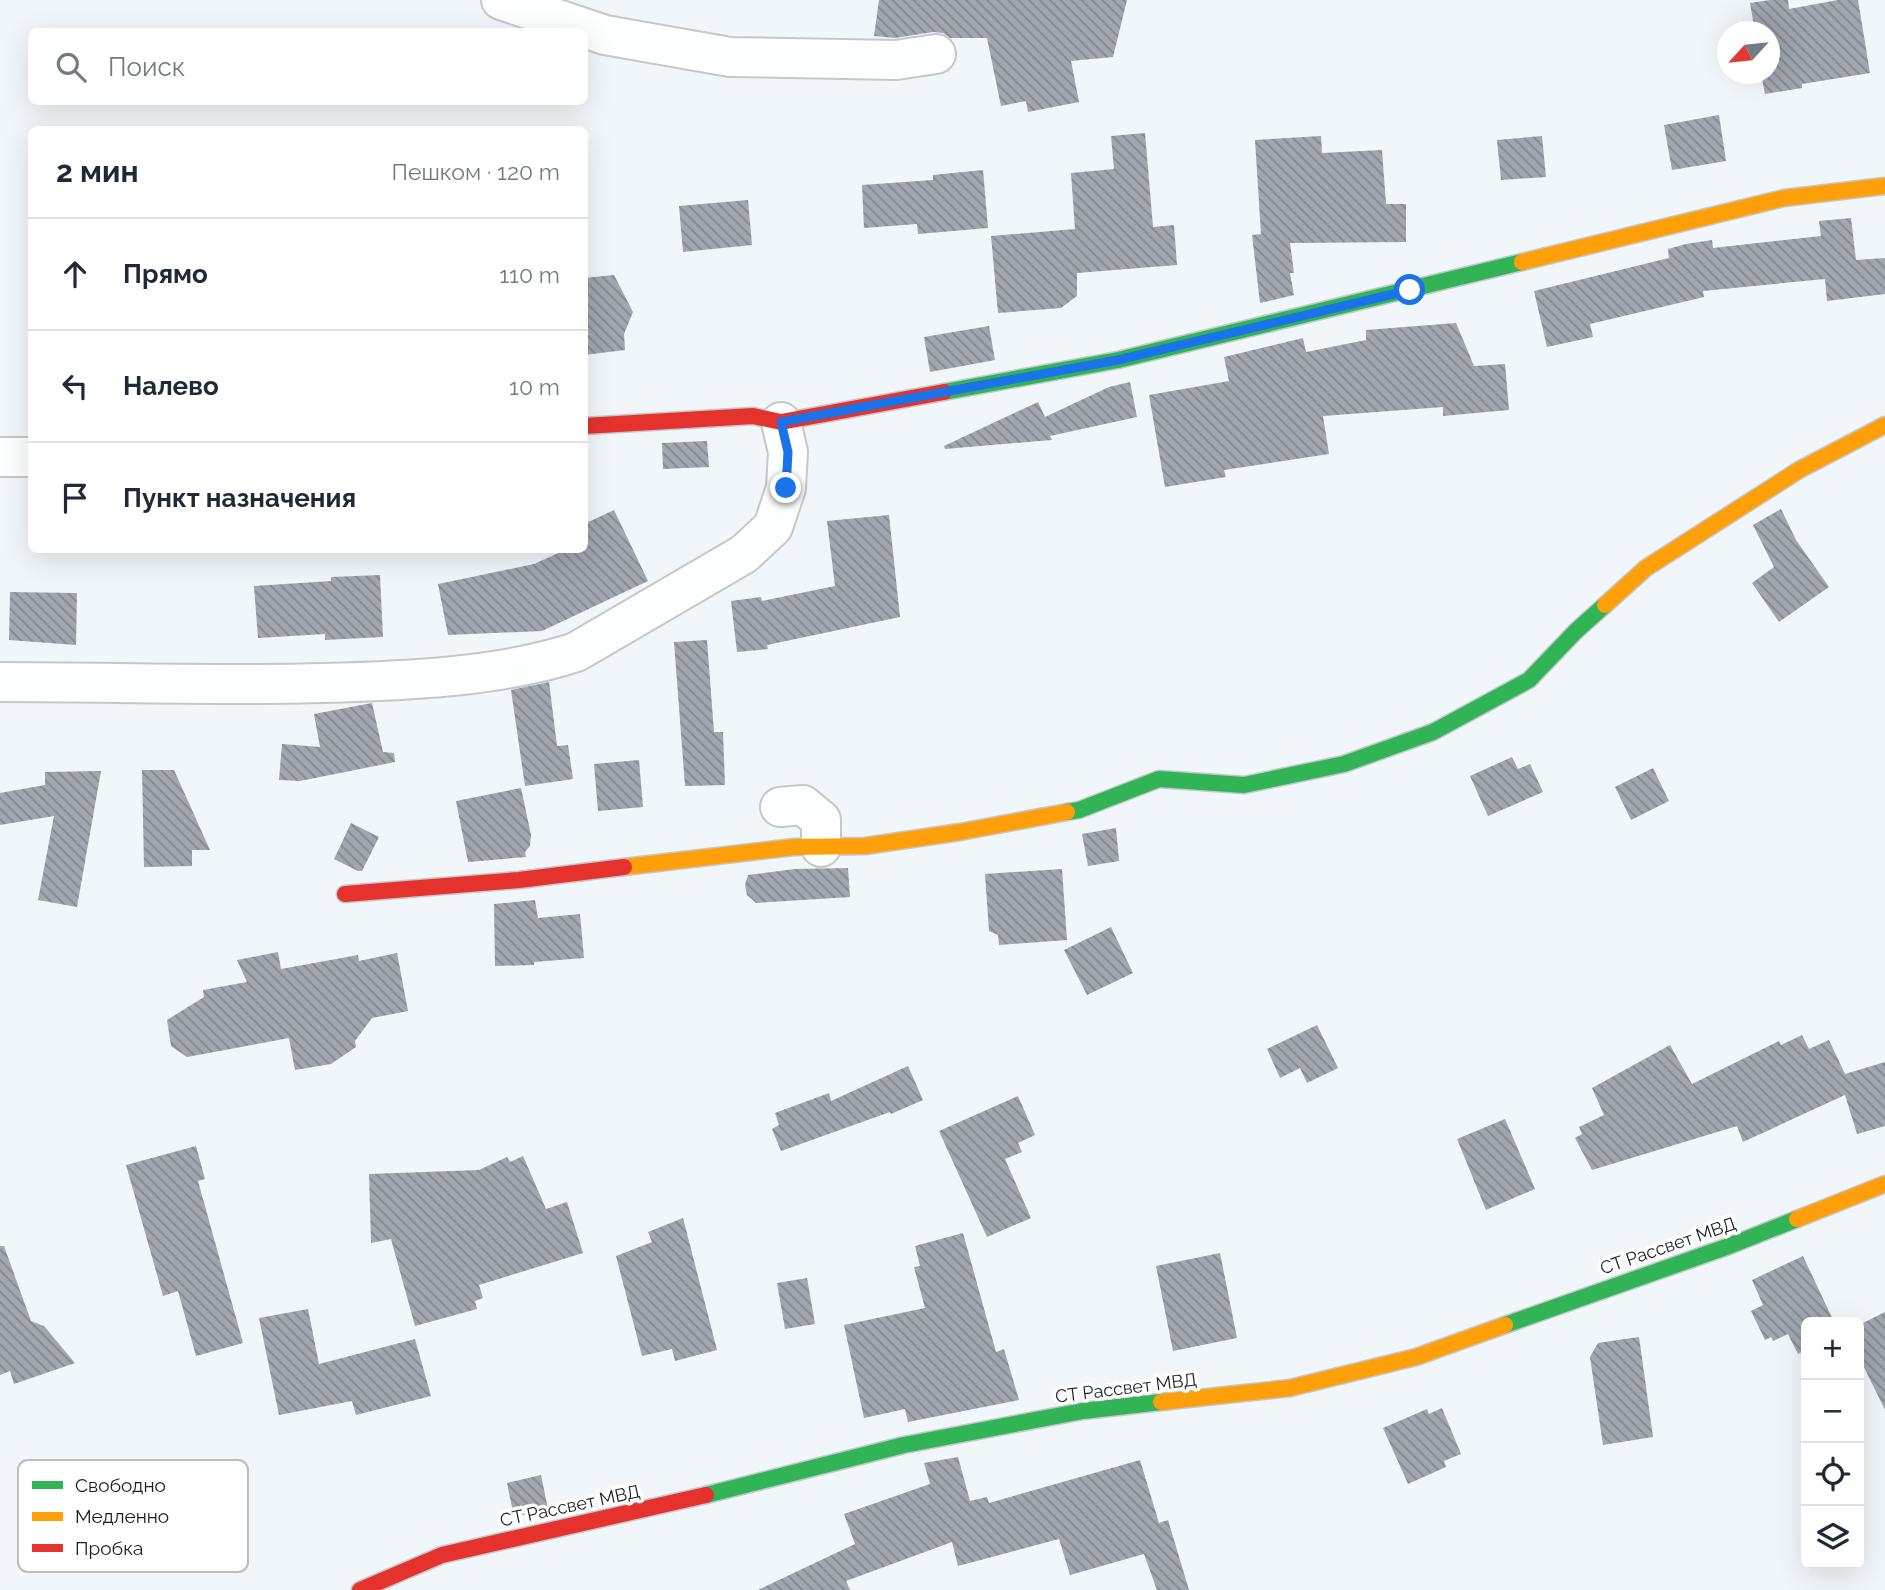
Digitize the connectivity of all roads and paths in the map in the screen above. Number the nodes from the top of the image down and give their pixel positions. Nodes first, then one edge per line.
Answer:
1 (501, 0) edge
2 (587, 28) edge
3 (588, 28) edge
4 (936, 54) dead end
5 (1885, 186) edge
6 (781, 422) junction
7 (1885, 425) edge
8 (588, 426) edge
9 (0, 457) edge
10 (28, 457) edge
11 (0, 682) edge
12 (780, 807) dead end
13 (821, 847) junction
14 (345, 894) dead end
15 (1885, 1184) edge
16 (360, 1590) edge

1 - 2 street
3 - 4 street
5 - 6 street
6 - 8 street
6 - 11 street
7 - 13 street
9 - 10 street
12 - 13 street
13 - 14 street
15 - 16 street, СТ Рассвет МВД

